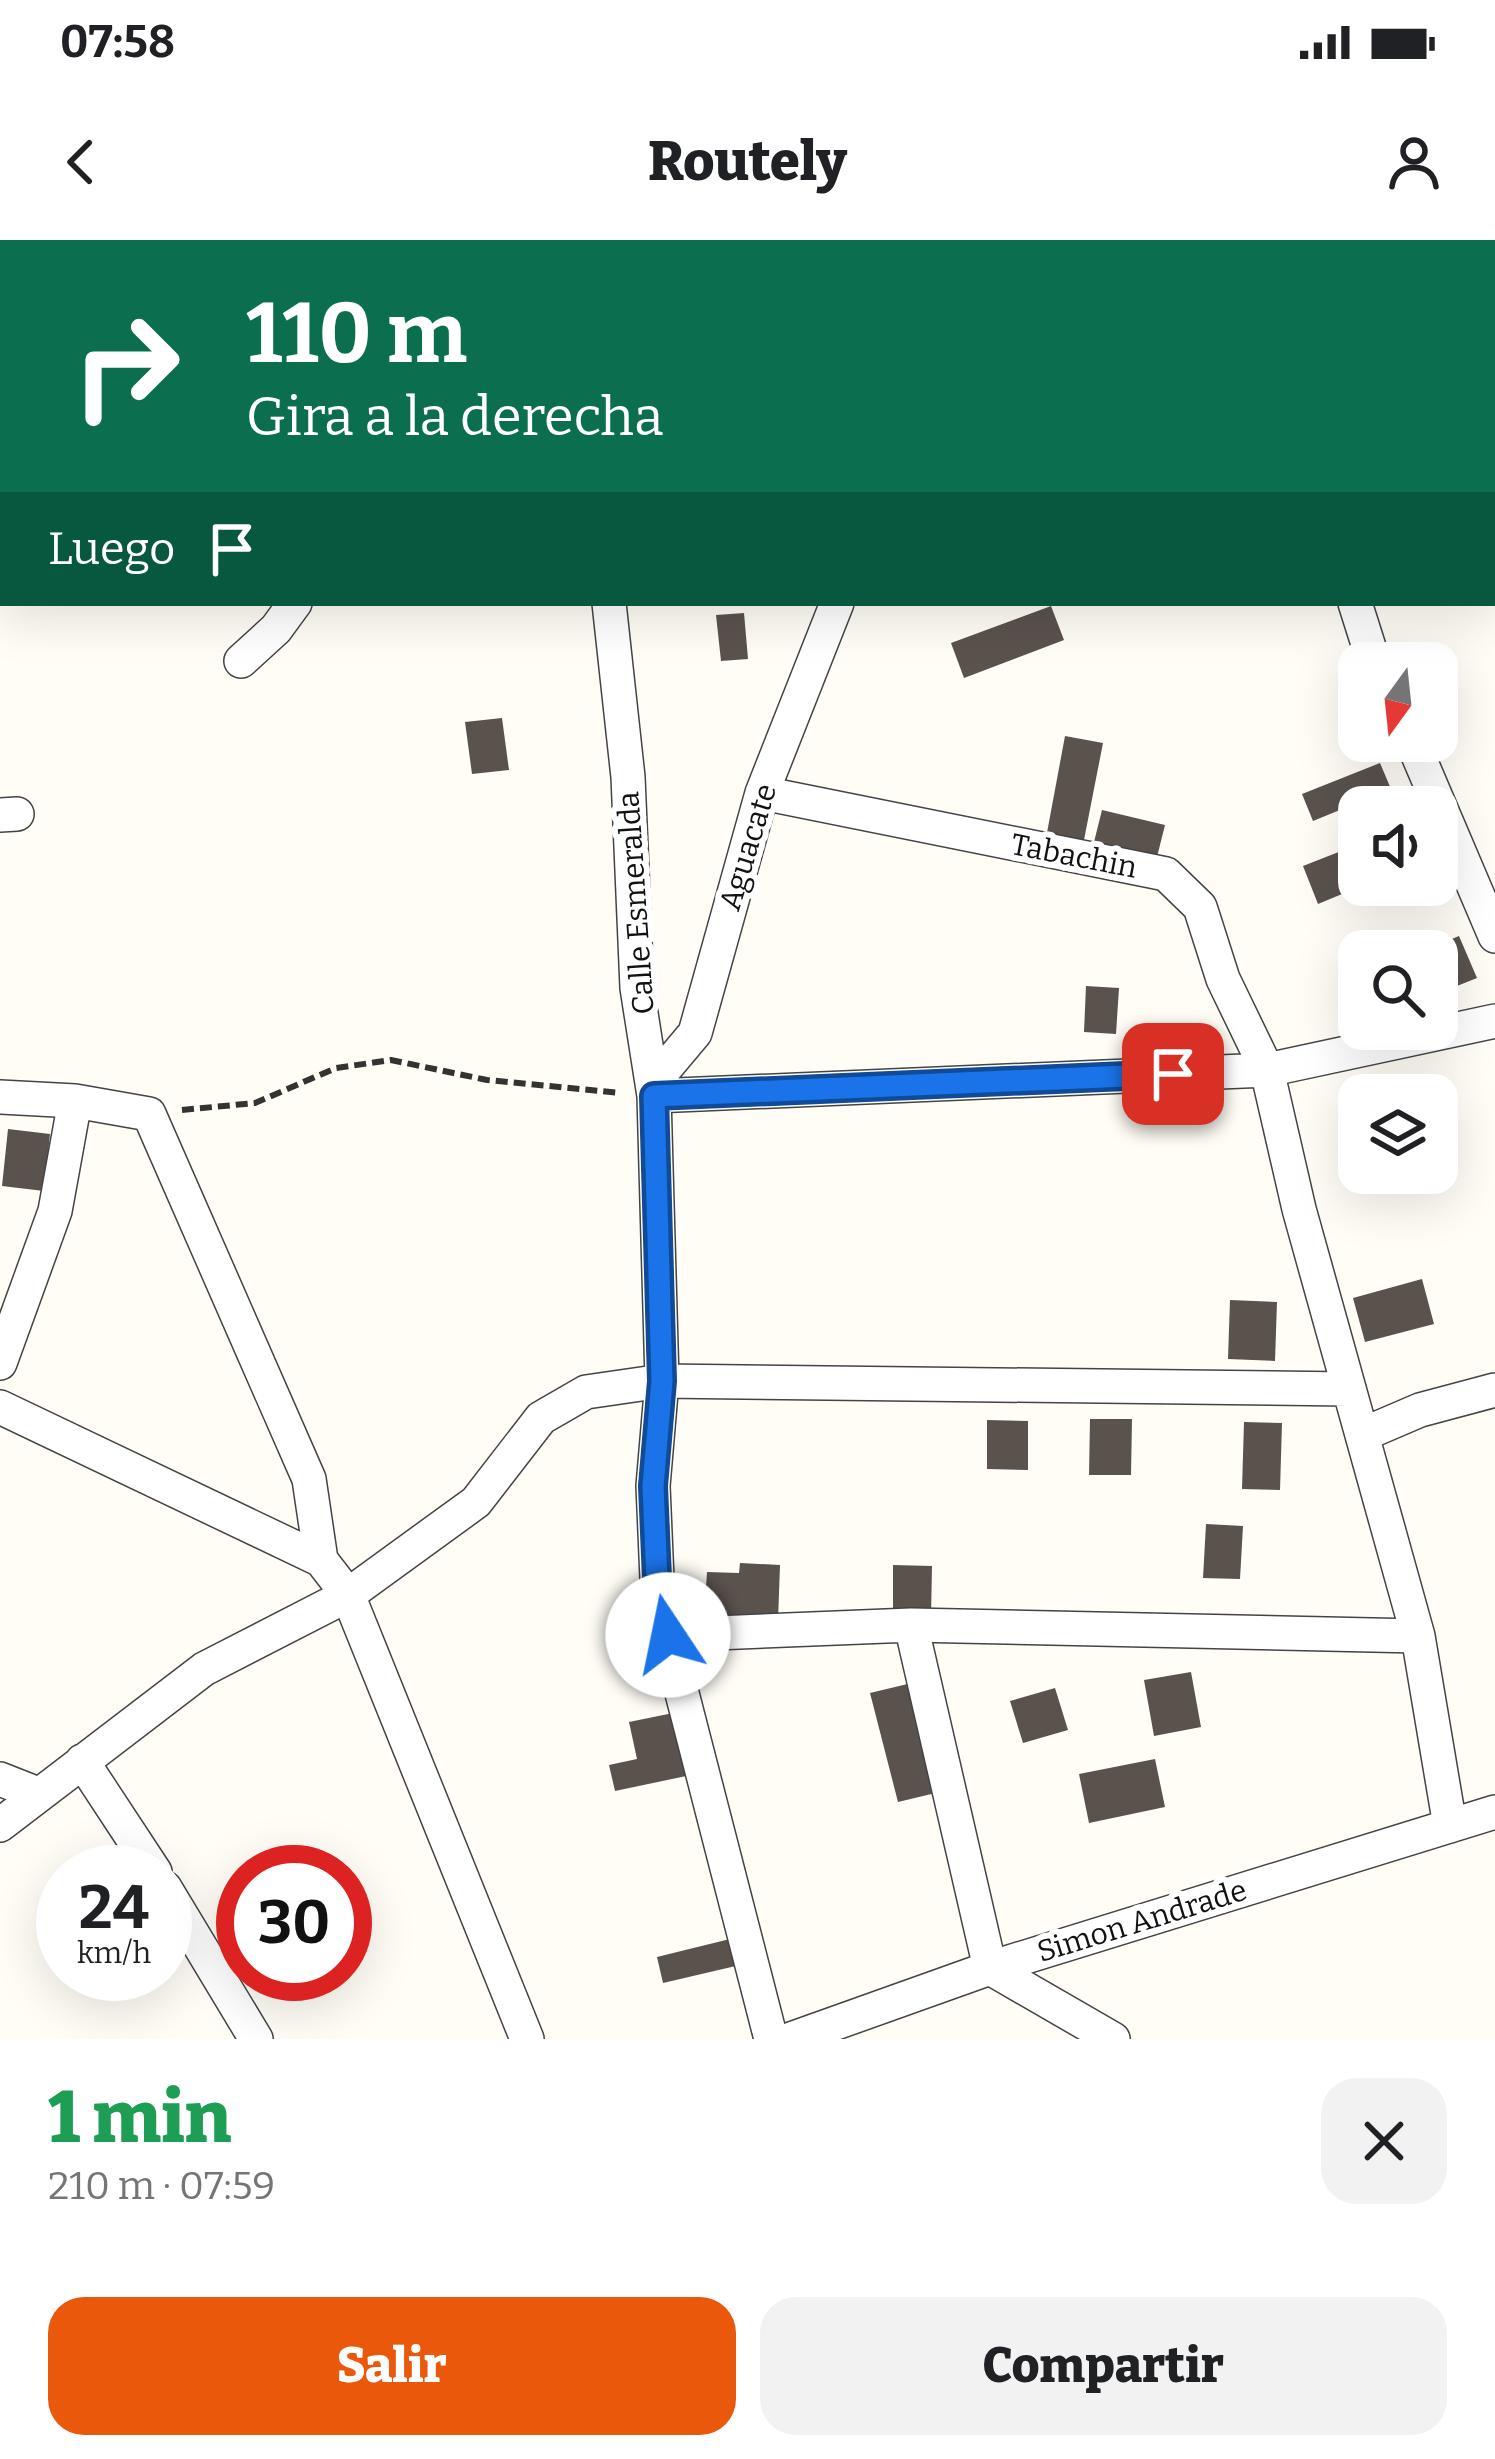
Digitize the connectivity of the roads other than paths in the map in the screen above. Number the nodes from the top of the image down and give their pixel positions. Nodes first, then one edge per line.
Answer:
1 (292, 606) edge
2 (609, 606) edge
3 (836, 606) edge
4 (1355, 606) edge
5 (1367, 642) edge
6 (241, 661) dead end
7 (1421, 762) edge
8 (762, 793) junction
9 (1495, 936) edge
10 (1495, 1022) edge
11 (1267, 1070) junction
12 (653, 1089) junction
13 (0, 1097) edge
14 (75, 1101) junction
15 (0, 1364) edge
16 (662, 1381) junction
17 (1349, 1389) junction
18 (1495, 1390) edge
19 (0, 1407) edge
20 (1364, 1434) junction
21 (321, 1560) junction
22 (347, 1594) junction
23 (911, 1624) junction
24 (668, 1635) junction
25 (1418, 1636) junction
26 (82, 1761) junction
27 (0, 1779) edge
28 (38, 1794) junction
29 (1495, 1812) edge
30 (0, 1825) edge
31 (1450, 1826) junction
32 (137, 1845) edge
33 (192, 1933) edge
34 (990, 1968) junction
35 (256, 2039) edge
36 (527, 2039) edge
37 (771, 2039) edge
38 (791, 2039) edge
39 (1113, 2039) edge

1 - 6 street
2 - 12 street, Calle Esmeralda
3 - 8 street, Aguacate
4 - 5 street
7 - 9 street
8 - 11 street, Tabachin
8 - 12 street, Aguacate
10 - 11 street
11 - 12 street
11 - 17 street, Tabachin
12 - 16 street, Calle Esmeralda
13 - 14 street
14 - 15 street
14 - 21 street
16 - 17 street
16 - 22 street
16 - 24 street, Calle Esmeralda
17 - 20 street, Tabachin
18 - 20 street
19 - 21 street
20 - 25 street, Tabachin
21 - 22 street
22 - 26 street
22 - 36 street
23 - 24 street
23 - 25 street
23 - 34 street
24 - 37 street, Calle Esmeralda
25 - 31 street, Tabachin
26 - 28 street
26 - 32 street
27 - 28 street
28 - 30 street
29 - 31 street, Simon Andrade
31 - 34 street, Simon Andrade
33 - 35 street
34 - 38 street, Simon Andrade
34 - 39 street

